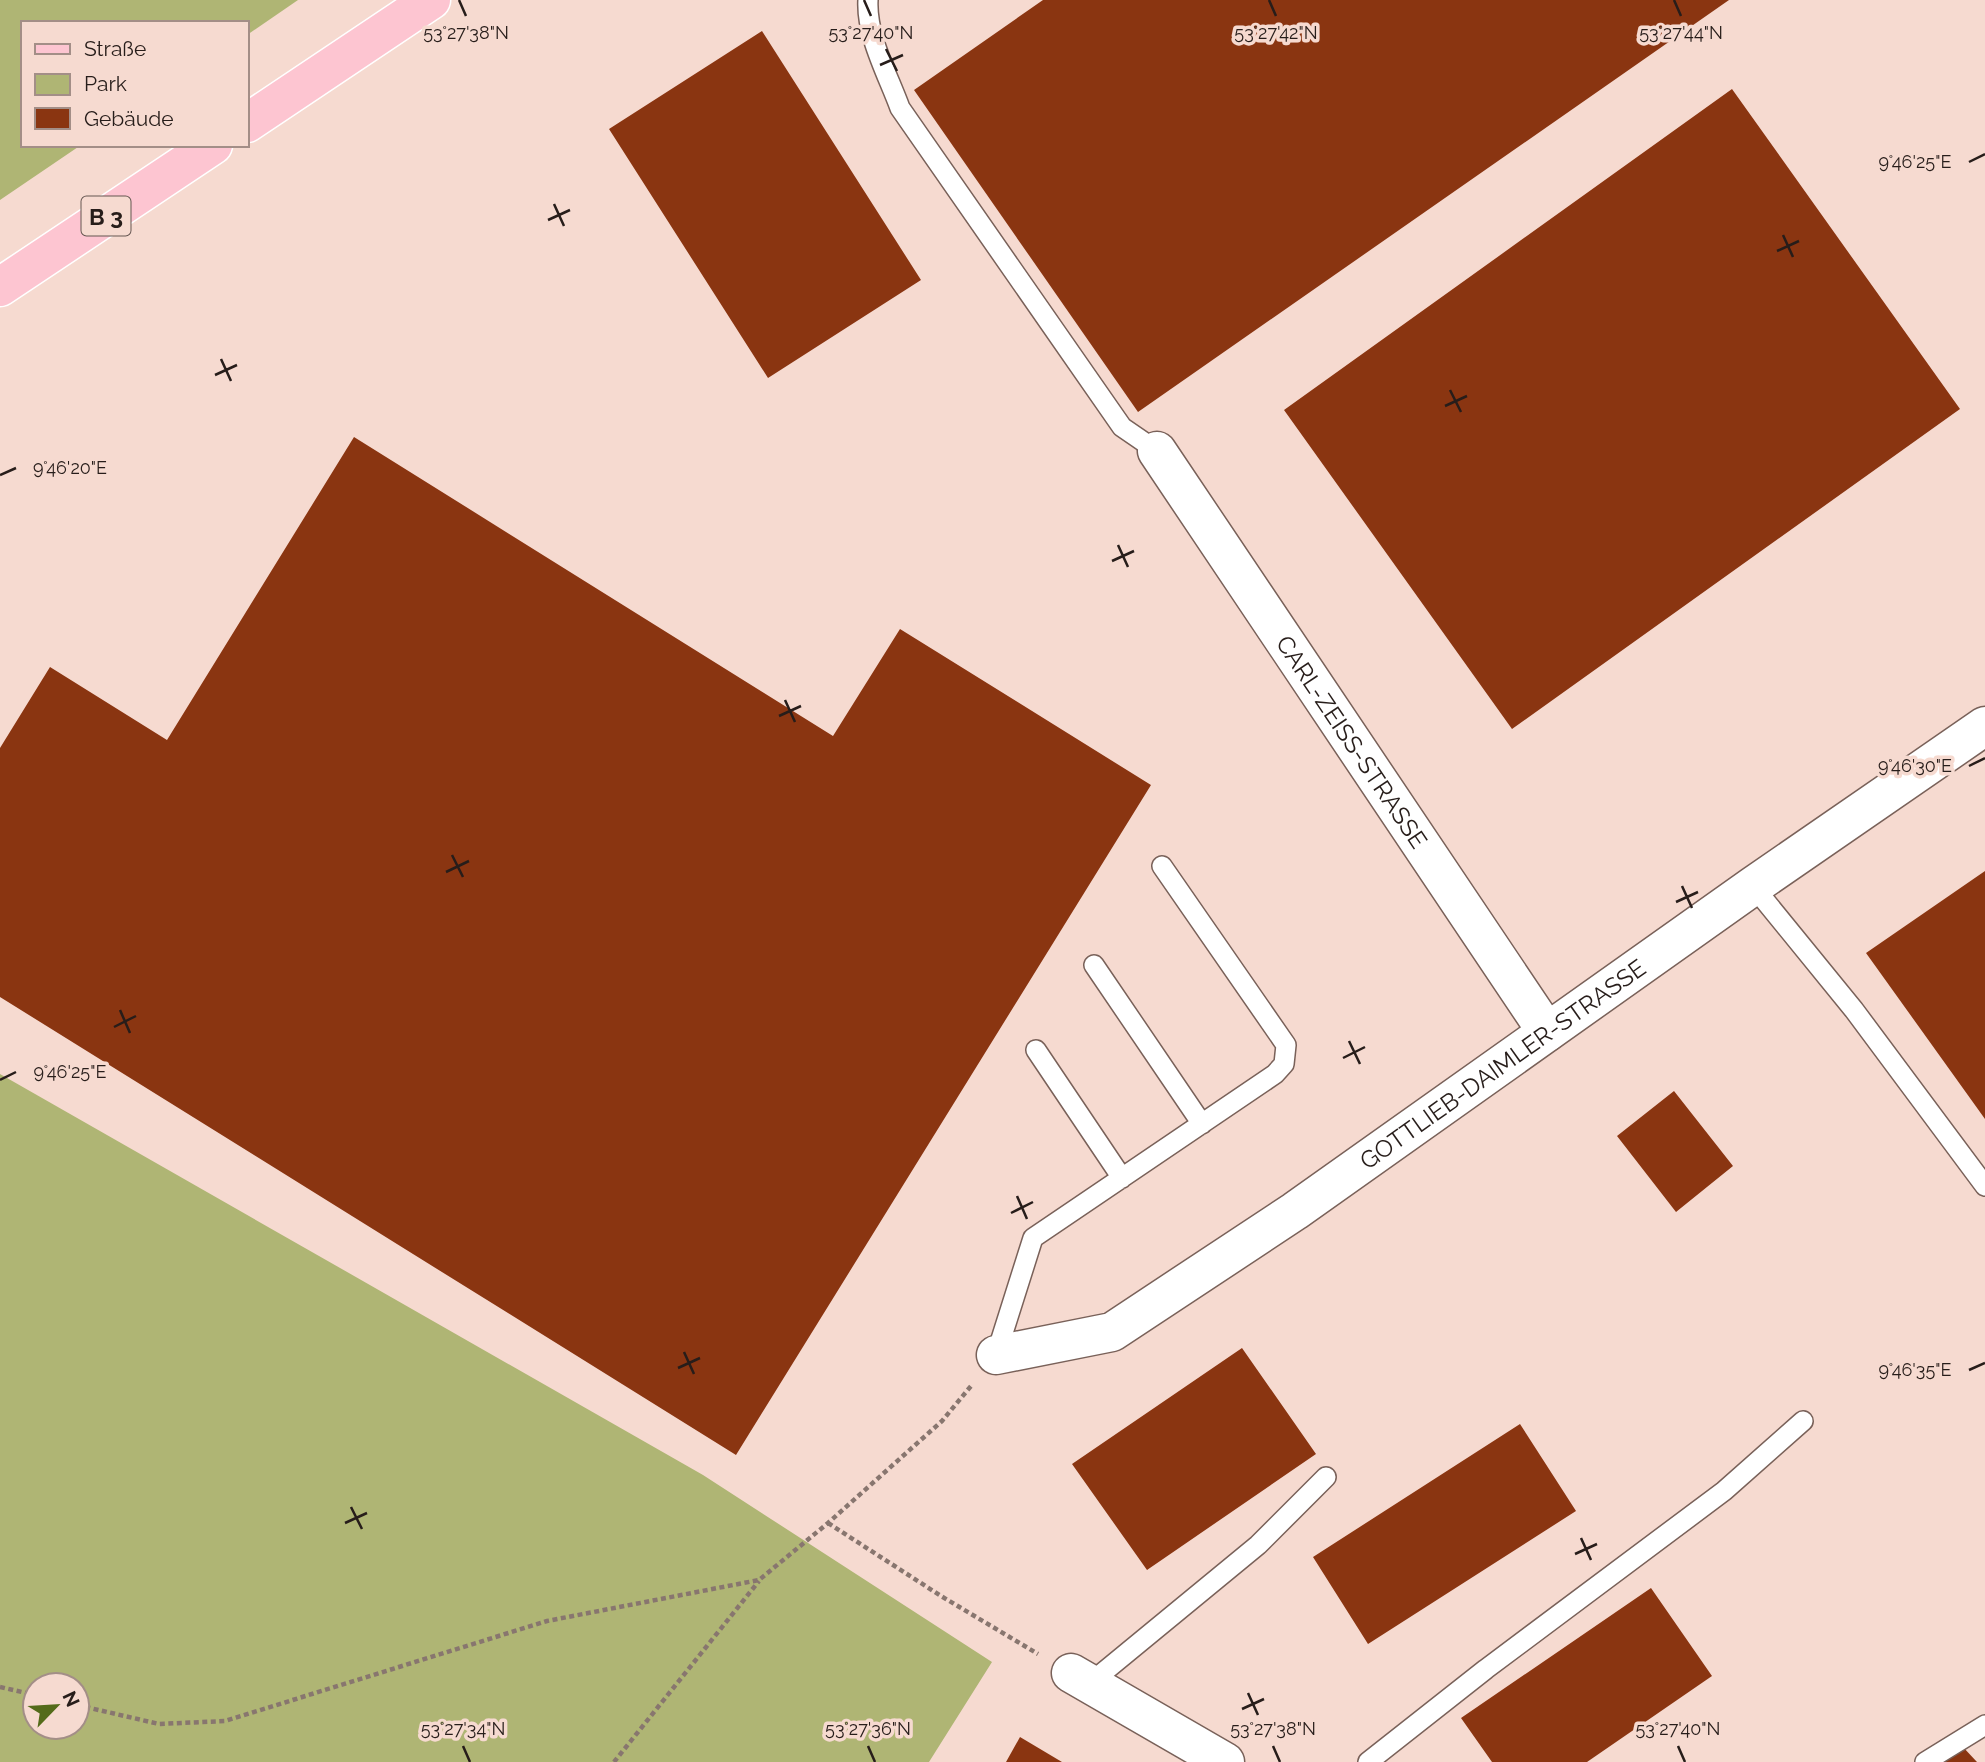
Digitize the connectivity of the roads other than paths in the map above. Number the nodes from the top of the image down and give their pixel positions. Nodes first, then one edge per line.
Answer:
1 (431, 0) edge
2 (868, 0) edge
3 (248, 122) edge
4 (210, 147) edge
5 (0, 287) edge
6 (1157, 451) joint
7 (1985, 726) edge
8 (1162, 866) dead end
9 (1754, 886) junction
10 (1094, 965) dead end
11 (1546, 1032) junction
12 (1036, 1050) dead end
13 (1202, 1124) junction
14 (1122, 1178) junction
15 (1985, 1186) edge
16 (996, 1355) joint
17 (1802, 1421) dead end
18 (1326, 1478) dead end
19 (1080, 1678) joint
20 (1985, 1725) edge
21 (1226, 1762) edge
22 (1368, 1762) edge
23 (1925, 1762) edge

1 - 3 main road
2 - 6 lane
4 - 5 main road, B 3
6 - 11 street, CARL-ZEISS-STRASSE
7 - 9 street, GOTTLIEB-DAIMLER-STRASSE
8 - 13 lane
9 - 11 street, GOTTLIEB-DAIMLER-STRASSE
9 - 15 lane
10 - 13 lane
11 - 16 street, GOTTLIEB-DAIMLER-STRASSE
12 - 14 lane
13 - 14 lane
14 - 16 lane
17 - 22 lane
18 - 19 lane
19 - 21 street
20 - 23 lane

